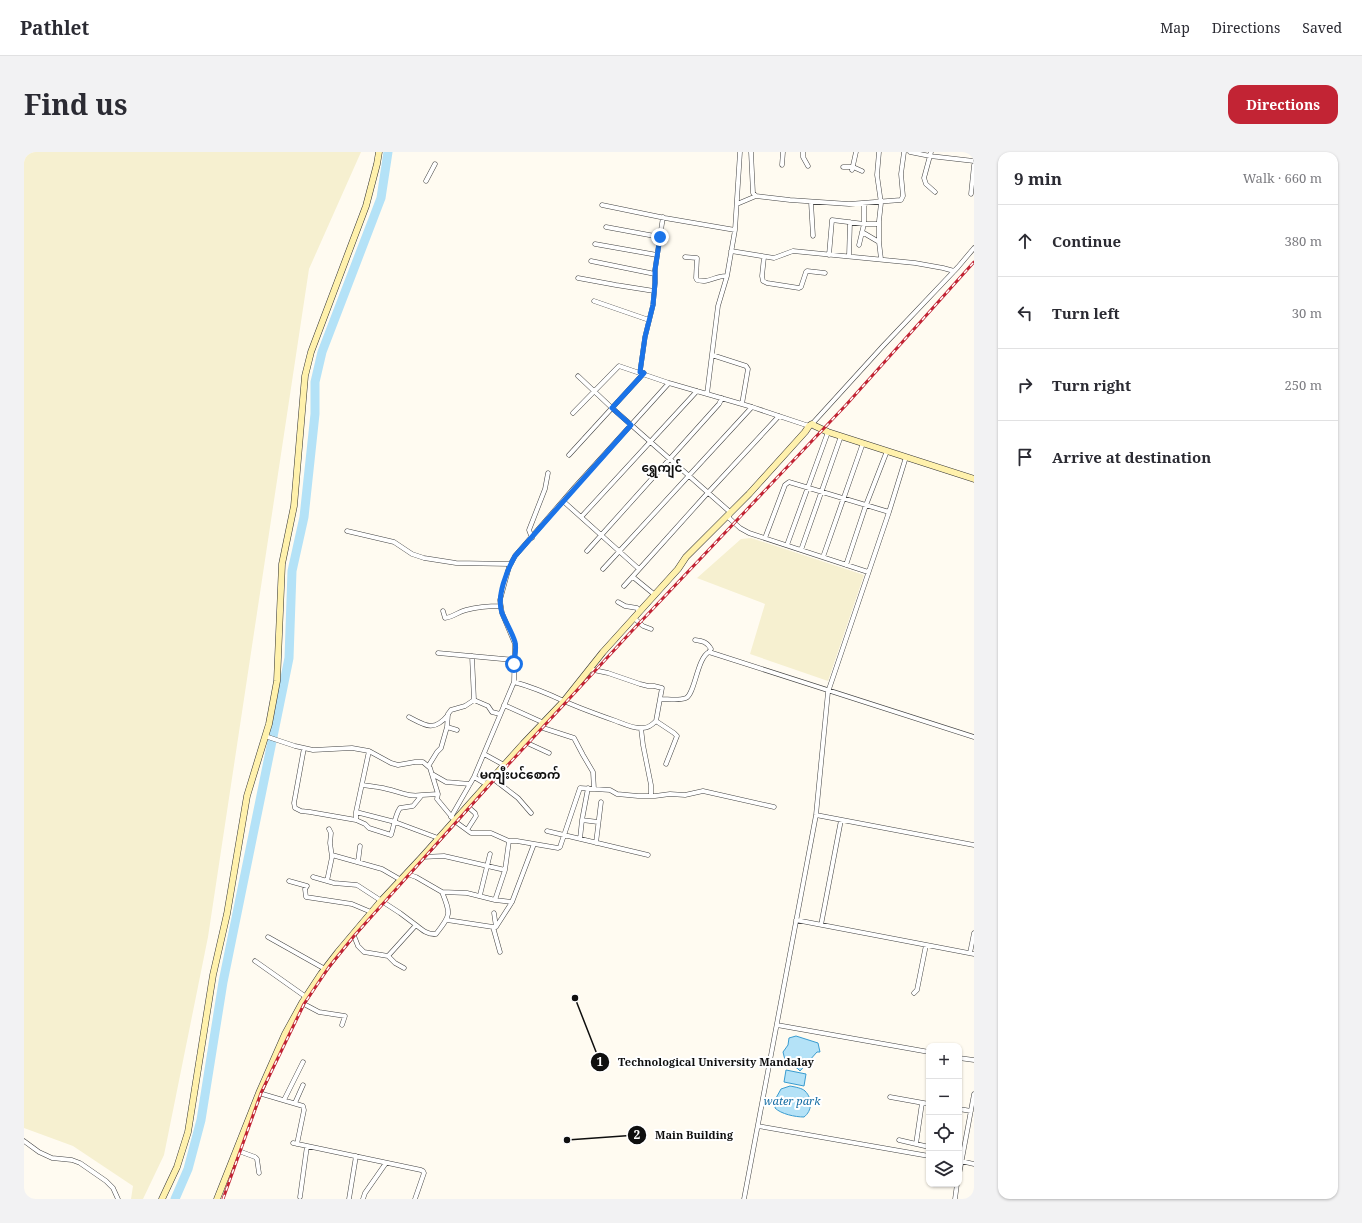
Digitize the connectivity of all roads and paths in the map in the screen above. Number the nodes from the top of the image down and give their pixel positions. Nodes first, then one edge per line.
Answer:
1 (379, 152) edge
2 (740, 152) edge
3 (751, 152) edge
4 (783, 152) edge
5 (803, 152) edge
6 (856, 152) edge
7 (879, 152) edge
8 (904, 152) edge
9 (910, 152) edge
10 (947, 152) edge
11 (931, 154) edge
12 (946, 158) junction
13 (974, 161) edge
14 (435, 164) dead end
15 (782, 165) dead end
16 (974, 165) edge
17 (808, 166) dead end
18 (843, 167) dead end
19 (853, 169) junction
20 (862, 171) dead end
21 (902, 180) junction
22 (426, 181) dead end
23 (897, 186) dead end
24 (935, 192) dead end
25 (971, 194) dead end
26 (756, 196) junction
27 (811, 202) junction
28 (881, 202) junction
29 (864, 203) junction
30 (737, 204) junction
31 (602, 205) dead end
32 (663, 218) junction
33 (850, 222) junction
34 (864, 224) junction
35 (879, 224) junction
36 (606, 227) dead end
37 (735, 230) junction
38 (862, 232) junction
39 (813, 236) dead end
40 (660, 237) junction
41 (879, 242) junction
42 (595, 244) dead end
43 (860, 245) dead end
44 (974, 248) edge
45 (731, 251) junction
46 (657, 255) junction
47 (829, 255) junction
48 (764, 256) junction
49 (849, 256) junction
50 (685, 258) dead end
51 (881, 259) junction
52 (591, 261) dead end
53 (954, 271) junction
54 (825, 273) dead end
55 (655, 274) junction
56 (727, 276) junction
57 (578, 278) dead end
58 (654, 291) junction
59 (594, 301) dead end
60 (649, 320) junction
61 (712, 355) junction
62 (642, 373) junction
63 (578, 376) dead end
64 (669, 383) junction
65 (697, 391) junction
66 (594, 392) junction
67 (707, 394) junction
68 (722, 398) junction
69 (742, 404) junction
70 (752, 406) junction
71 (612, 408) junction
72 (573, 413) dead end
73 (779, 416) junction
74 (631, 425) junction
75 (811, 425) junction
76 (828, 432) junction
77 (841, 436) junction
78 (650, 442) junction
79 (863, 443) junction
80 (887, 451) junction
81 (569, 455) dead end
82 (906, 457) junction
83 (670, 459) junction
84 (548, 473) dead end
85 (689, 476) junction
86 (974, 478) edge
87 (808, 487) junction
88 (822, 491) junction
89 (708, 493) junction
90 (844, 498) junction
91 (563, 501) junction
92 (866, 505) junction
93 (730, 512) junction
94 (889, 512) junction
95 (582, 516) junction
96 (347, 530) dead end
97 (601, 535) junction
98 (532, 538) junction
99 (765, 538) junction
100 (787, 545) junction
101 (801, 550) junction
102 (587, 551) dead end
103 (620, 551) junction
104 (823, 558) junction
105 (511, 564) junction
106 (846, 565) junction
107 (603, 569) dead end
108 (639, 569) junction
109 (868, 572) junction
110 (633, 577) junction
111 (624, 586) dead end
112 (655, 595) junction
113 (618, 602) dead end
114 (501, 606) junction
115 (443, 611) dead end
116 (639, 612) junction
117 (634, 618) junction
118 (651, 629) dead end
119 (696, 640) dead end
120 (709, 652) junction
121 (438, 653) dead end
122 (472, 656) junction
123 (514, 660) junction
124 (589, 669) junction
125 (514, 682) junction
126 (828, 690) junction
127 (660, 699) junction
128 (474, 700) junction
129 (564, 701) junction
130 (504, 705) junction
131 (448, 714) junction
132 (500, 714) junction
133 (409, 716) dead end
134 (656, 721) junction
135 (542, 725) junction
136 (447, 727) junction
137 (641, 728) junction
138 (457, 730) dead end
139 (267, 737) junction
140 (974, 737) edge
141 (525, 742) junction
142 (304, 748) junction
143 (369, 751) junction
144 (549, 753) dead end
145 (484, 754) junction
146 (666, 764) dead end
147 (429, 765) junction
148 (504, 765) junction
149 (432, 774) junction
150 (474, 777) junction
151 (492, 778) junction
152 (470, 784) junction
153 (486, 784) junction
154 (362, 785) junction
155 (588, 788) junction
156 (594, 789) junction
157 (438, 794) junction
158 (422, 795) junction
159 (651, 796) junction
160 (601, 802) dead end
161 (467, 806) junction
162 (774, 807) dead end
163 (356, 812) junction
164 (532, 813) dead end
165 (816, 815) junction
166 (453, 819) junction
167 (356, 820) junction
168 (582, 820) junction
169 (841, 820) junction
170 (395, 822) junction
171 (598, 822) junction
172 (329, 829) dead end
173 (467, 830) junction
174 (547, 831) dead end
175 (564, 836) junction
176 (438, 838) junction
177 (580, 839) junction
178 (509, 841) junction
179 (596, 843) junction
180 (534, 844) junction
181 (974, 845) edge
182 (360, 846) dead end
183 (490, 854) dead end
184 (648, 854) dead end
185 (332, 855) junction
186 (422, 857) junction
187 (358, 862) junction
188 (487, 866) junction
189 (505, 870) junction
190 (407, 874) junction
191 (313, 877) dead end
192 (401, 880) junction
193 (289, 881) dead end
194 (327, 881) junction
195 (442, 892) junction
196 (480, 895) junction
197 (495, 900) junction
198 (381, 901) junction
199 (512, 902) junction
200 (371, 912) junction
201 (494, 913) dead end
202 (447, 920) junction
203 (796, 920) junction
204 (416, 925) junction
205 (821, 925) junction
206 (495, 927) junction
207 (354, 932) junction
208 (974, 933) edge
209 (268, 937) dead end
210 (926, 945) junction
211 (500, 952) dead end
212 (972, 953) edge
213 (388, 956) junction
214 (255, 961) dead end
215 (404, 968) dead end
216 (325, 969) junction
217 (914, 994) dead end
218 (306, 997) junction
219 (302, 1003) junction
220 (342, 1025) dead end
221 (777, 1025) junction
222 (926, 1051) edge
223 (962, 1058) edge
224 (974, 1060) edge
225 (303, 1062) dead end
226 (303, 1085) dead end
227 (259, 1093) junction
228 (974, 1094) edge
229 (890, 1098) dead end
230 (284, 1100) junction
231 (922, 1103) junction
232 (295, 1104) junction
233 (926, 1104) edge
234 (962, 1110) edge
235 (971, 1111) junction
236 (758, 1126) junction
237 (899, 1140) dead end
238 (24, 1141) edge
239 (916, 1144) junction
240 (307, 1146) junction
241 (926, 1146) edge
242 (236, 1150) junction
243 (961, 1151) edge
244 (926, 1155) edge
245 (356, 1156) junction
246 (962, 1161) edge
247 (386, 1164) junction
248 (974, 1164) edge
249 (259, 1173) dead end
250 (957, 1187) edge
251 (300, 1197) dead end
252 (118, 1199) edge
253 (162, 1199) edge
254 (218, 1199) edge
255 (349, 1199) edge
256 (363, 1199) edge
257 (415, 1199) edge
258 (744, 1199) edge
259 (955, 1199) edge

1 - 139 street
2 - 30 street
3 - 26 street
4 - 15 street
5 - 17 street
6 - 19 street
7 - 28 street
8 - 21 street
9 - 11 street
10 - 12 street
11 - 12 street
11 - 24 street
12 - 13 street
14 - 22 street
16 - 25 street
18 - 19 street
19 - 20 street
21 - 23 street
21 - 28 street
26 - 27 street
26 - 30 street
27 - 29 street
27 - 39 street
28 - 29 street
28 - 35 street
29 - 34 street
30 - 37 street
31 - 32 street
32 - 37 street
32 - 40 street
33 - 34 street
33 - 47 street
33 - 49 street
34 - 35 street
34 - 38 street
35 - 41 street
36 - 40 street
37 - 45 street
38 - 41 street
38 - 43 street
40 - 46 street
41 - 51 street
42 - 46 street
44 - 53 street
45 - 48 street
45 - 56 street
46 - 55 street
47 - 48 street
47 - 49 street
48 - 54 street
49 - 51 street
50 - 56 street
51 - 53 street
52 - 55 street
53 - 75 street
55 - 58 street
56 - 61 street
57 - 58 street
58 - 60 street
59 - 60 street
60 - 62 street
61 - 67 street
61 - 69 street
62 - 64 street
62 - 66 street
62 - 71 street
63 - 66 street
64 - 65 street
64 - 74 street
65 - 67 street
65 - 78 street
66 - 71 street
66 - 72 street
67 - 68 street
68 - 69 street
68 - 83 street
69 - 70 street
70 - 73 street
70 - 85 street
71 - 74 street
71 - 81 street
73 - 75 street
73 - 89 street
74 - 78 street
74 - 91 street
75 - 76 street
75 - 93 street
76 - 77 street
76 - 87 street
77 - 79 street
77 - 88 street
78 - 83 street
78 - 95 street
79 - 80 street
79 - 90 street
80 - 82 street
80 - 92 street
82 - 86 street
82 - 94 street
83 - 85 street
83 - 97 street
84 - 98 street
85 - 89 street
85 - 103 street
87 - 88 street
87 - 99 street
87 - 100 street
88 - 90 street
88 - 101 street
89 - 93 street
89 - 108 street
90 - 92 street
90 - 104 street
91 - 95 street
91 - 98 street
92 - 94 street
92 - 106 street
93 - 99 street
93 - 112 street
94 - 109 street
95 - 97 street
96 - 105 street
97 - 102 street
97 - 103 street
98 - 105 street
99 - 100 street
100 - 101 street
101 - 104 street
103 - 107 street
103 - 108 street
104 - 106 street
105 - 114 street
106 - 109 street
108 - 110 street
109 - 126 street
110 - 111 street
110 - 112 street
112 - 116 street
113 - 116 street
114 - 115 street
114 - 123 street
116 - 117 street
117 - 118 street
117 - 124 street
119 - 120 street
120 - 126 street
120 - 127 street
121 - 122 street
122 - 123 street
122 - 128 street
123 - 125 street
124 - 127 street
124 - 129 street
125 - 129 street
125 - 130 street
126 - 140 street
126 - 165 street
127 - 134 street
128 - 131 street
128 - 132 street
129 - 135 street
129 - 137 street
130 - 132 street
130 - 135 street
131 - 133 street
131 - 136 street
132 - 145 street
134 - 137 street
134 - 146 street
135 - 141 street
135 - 156 street
136 - 138 street
136 - 147 street
137 - 159 street
139 - 142 street
139 - 253 street
141 - 144 street
141 - 148 street
142 - 143 street
142 - 167 street
143 - 147 street
143 - 154 street
145 - 148 street
145 - 150 street
147 - 149 street
148 - 151 street
149 - 152 street
149 - 157 street
150 - 152 street
150 - 153 street
151 - 153 street
151 - 164 street
152 - 166 street
153 - 161 street
154 - 158 street
154 - 163 street
155 - 156 street
155 - 168 street
155 - 175 street
156 - 159 street
157 - 158 street
157 - 166 street
158 - 170 street
159 - 162 street
160 - 171 street
161 - 166 street
161 - 173 street
163 - 167 street
163 - 170 street
165 - 169 street
165 - 203 street
166 - 173 street
166 - 176 street
167 - 170 street
168 - 171 street
168 - 177 street
169 - 181 street
169 - 205 street
170 - 176 street
171 - 179 street
172 - 185 street
173 - 178 street
174 - 175 street
175 - 177 street
175 - 180 street
176 - 186 street
177 - 179 street
178 - 180 street
178 - 189 street
179 - 184 street
180 - 199 street
182 - 187 street
183 - 188 street
185 - 187 street
185 - 194 street
186 - 188 street
186 - 190 street
187 - 192 street
188 - 189 street
188 - 196 street
189 - 197 street
190 - 192 street
190 - 195 street
191 - 194 street
192 - 198 street
193 - 200 street
194 - 198 street
195 - 196 street
195 - 202 street
196 - 197 street
197 - 199 street
198 - 200 street
198 - 204 street
199 - 206 street
200 - 207 street
201 - 206 street
202 - 204 street
202 - 206 street
203 - 205 street
203 - 221 street
204 - 213 street
205 - 210 street
206 - 211 street
207 - 213 street
207 - 216 street
208 - 212 street
209 - 216 street
210 - 212 street
210 - 217 street
213 - 215 street
214 - 218 street
216 - 218 street
218 - 219 street
219 - 220 street
219 - 227 street
221 - 222 street
221 - 236 street
223 - 224 street
225 - 230 street
226 - 232 street
227 - 230 street
227 - 242 street
228 - 235 street
229 - 231 street
230 - 232 street
231 - 233 street
231 - 239 street
232 - 240 street
234 - 235 street
235 - 243 street
236 - 244 street
236 - 258 street
237 - 239 street
238 - 252 street
239 - 241 street
240 - 245 street
240 - 251 street
242 - 249 street
242 - 254 street
245 - 247 street
245 - 255 street
246 - 248 street
247 - 256 street
247 - 257 street
250 - 259 street

